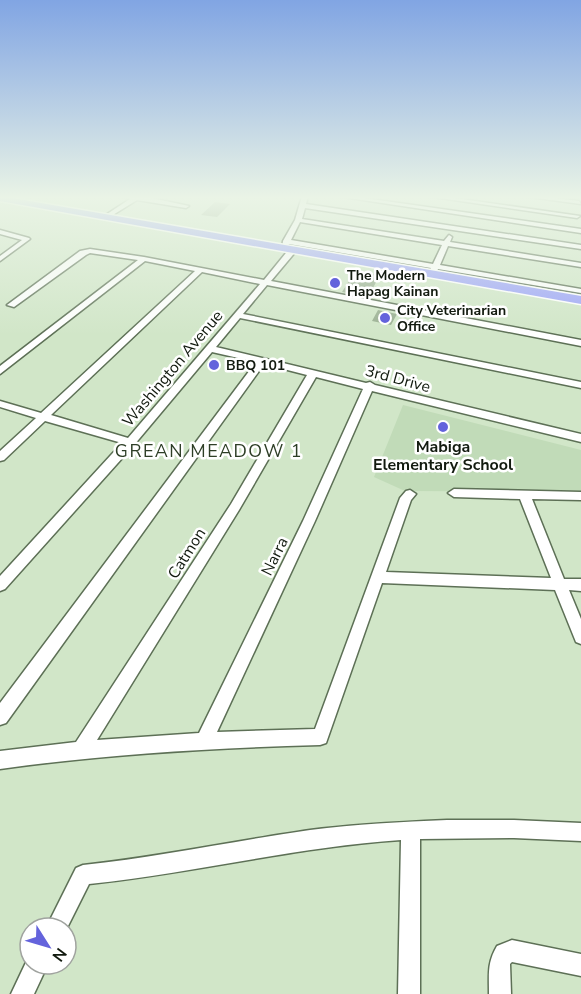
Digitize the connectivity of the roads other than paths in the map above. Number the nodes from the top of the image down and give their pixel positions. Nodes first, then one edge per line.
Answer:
1 (23, 242) edge
2 (264, 242) edge
3 (289, 242) edge
4 (441, 242) edge
5 (550, 242) edge
6 (445, 243) junction
7 (287, 246) junction
8 (581, 247) edge
9 (0, 259) edge
10 (144, 259) junction
11 (581, 265) edge
12 (200, 270) junction
13 (433, 271) junction
14 (265, 281) junction
15 (534, 288) junction
16 (581, 291) edge
17 (581, 300) edge
18 (11, 305) dead end
19 (237, 315) junction
20 (581, 343) edge
21 (208, 348) junction
22 (261, 362) junction
23 (0, 371) edge
24 (313, 373) junction
25 (581, 385) edge
26 (370, 386) junction
27 (0, 404) edge
28 (42, 418) junction
29 (581, 438) edge
30 (130, 442) junction
31 (0, 457) edge
32 (454, 493) dead end
33 (410, 494) dead end
34 (524, 494) junction
35 (581, 496) edge
36 (377, 577) junction
37 (0, 585) edge
38 (562, 585) junction
39 (581, 585) edge
40 (581, 637) edge
41 (0, 717) edge
42 (205, 739) junction
43 (82, 748) junction
44 (0, 760) edge
45 (411, 830) junction
46 (581, 832) edge
47 (62, 916) edge
48 (581, 965) edge
49 (31, 976) edge
50 (22, 994) edge
51 (409, 994) edge
52 (501, 994) edge

1 - 9 street
2 - 7 highway
3 - 7 street, Washington Avenue
4 - 6 street
5 - 8 street
6 - 11 street
6 - 13 street
7 - 13 highway
7 - 14 street, Washington Avenue
10 - 12 street
10 - 18 street
10 - 23 street
12 - 14 street
12 - 28 street
13 - 15 highway
14 - 19 street, Washington Avenue
14 - 20 street
15 - 16 street
15 - 17 highway
19 - 21 street, Washington Avenue
19 - 25 street
21 - 22 street, 3rd Drive
21 - 30 street, Washington Avenue
22 - 24 street, 3rd Drive
22 - 41 street
24 - 26 street, 3rd Drive
24 - 43 street, Catmon
26 - 29 street, 3rd Drive
26 - 42 street, Narra
27 - 28 street
28 - 30 street
28 - 31 street
30 - 37 street, Washington Avenue
32 - 34 street
33 - 36 street
34 - 35 street
34 - 38 street
36 - 38 street
36 - 42 street
38 - 39 street
38 - 40 street
42 - 43 street
43 - 44 street
45 - 46 street
45 - 47 street
45 - 51 street
48 - 52 street
49 - 50 street

